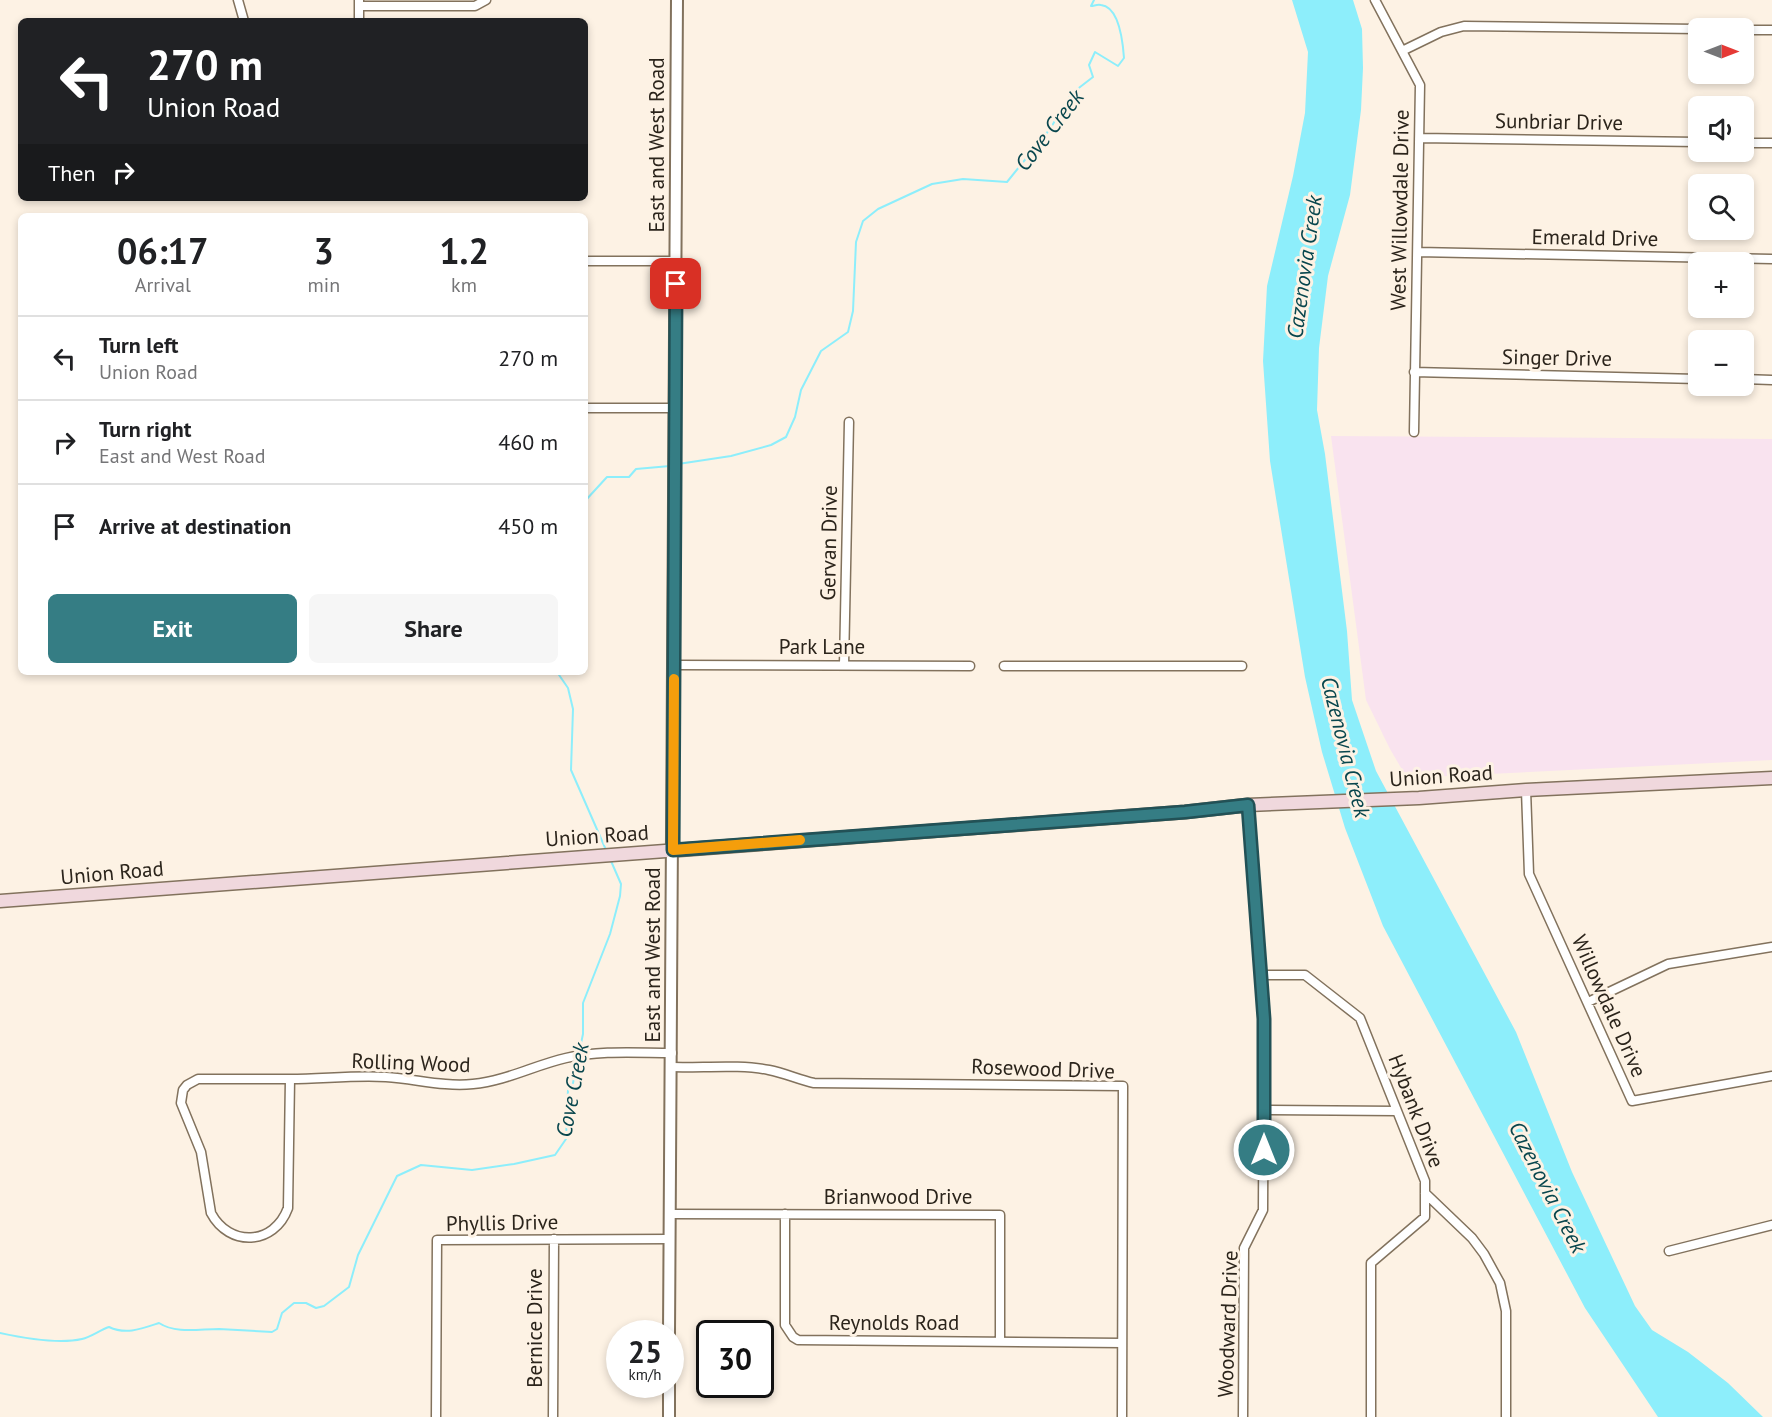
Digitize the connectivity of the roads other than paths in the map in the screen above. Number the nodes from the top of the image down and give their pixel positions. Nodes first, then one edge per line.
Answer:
1 (238, 0) edge
2 (486, 0) edge
3 (677, 0) edge
4 (1375, 0) edge
5 (359, 3) edge
6 (243, 18) edge
7 (1688, 29) edge
8 (1754, 30) edge
9 (1772, 30) edge
10 (1402, 51) junction
11 (1419, 138) junction
12 (1688, 142) edge
13 (1754, 143) edge
14 (1772, 143) edge
15 (1418, 252) junction
16 (1772, 259) edge
17 (588, 261) edge
18 (676, 261) junction
19 (1414, 372) junction
20 (1688, 379) edge
21 (1754, 379) edge
22 (1772, 380) edge
23 (588, 408) edge
24 (675, 408) junction
25 (849, 422) dead end
26 (1414, 432) dead end
27 (674, 665) junction
28 (844, 665) junction
29 (970, 666) dead end
30 (1004, 666) dead end
31 (1242, 666) dead end
32 (1772, 778) edge
33 (1526, 790) junction
34 (1248, 805) junction
35 (673, 850) junction
36 (0, 901) edge
37 (1772, 947) edge
38 (1261, 975) junction
39 (1588, 1002) junction
40 (672, 1053) junction
41 (672, 1067) junction
42 (1772, 1076) edge
43 (290, 1079) junction
44 (1264, 1110) junction
45 (1397, 1111) junction
46 (1425, 1193) junction
47 (670, 1214) junction
48 (785, 1214) junction
49 (1772, 1225) edge
50 (554, 1239) junction
51 (670, 1239) junction
52 (1669, 1251) dead end
53 (669, 1320) edge
54 (1000, 1341) junction
55 (1122, 1343) junction
56 (669, 1398) edge
57 (436, 1417) edge
58 (553, 1417) edge
59 (669, 1417) edge
60 (1122, 1417) edge
61 (1243, 1417) edge
62 (1371, 1417) edge
63 (1506, 1417) edge

1 - 6 street
2 - 5 street
3 - 18 street, East and West Road
4 - 10 street, West Willowdale Drive
7 - 10 street
8 - 9 street
10 - 11 street, West Willowdale Drive
11 - 12 street, Sunbriar Drive
11 - 15 street, West Willowdale Drive
13 - 14 street
15 - 16 street, Emerald Drive
15 - 19 street, West Willowdale Drive
17 - 18 street
18 - 24 street, East and West Road
19 - 20 street, Singer Drive
19 - 26 street, West Willowdale Drive
21 - 22 street
23 - 24 street
24 - 27 street, East and West Road
25 - 28 street, Gervan Drive
27 - 28 street, Park Lane
27 - 35 street, East and West Road
28 - 29 street, Park Lane
30 - 31 street
32 - 33 main road, Union Road
33 - 34 main road, Union Road
33 - 39 street, Willowdale Drive
34 - 35 main road, Union Road
34 - 38 street, Woodward Drive
35 - 36 main road, Union Road
35 - 40 street, East and West Road
37 - 39 street
38 - 44 street, Woodward Drive
38 - 45 street, Hybank Drive
39 - 42 street, Willowdale Drive
40 - 41 street, East and West Road
40 - 43 street, Rolling Wood
41 - 47 street, East and West Road
41 - 55 street, Rosewood Drive
43 - 43 street, Rolling Wood
44 - 45 street
44 - 61 street, Woodward Drive
45 - 46 street, Hybank Drive
46 - 62 street, Hybank Drive
46 - 63 street
47 - 48 street, Brianwood Drive
47 - 51 street, East and West Road
48 - 54 street, Reynolds Road
48 - 54 street, Brianwood Drive
49 - 52 street
50 - 51 street, Phyllis Drive
50 - 57 street, Phyllis Drive
50 - 58 street, Bernice Drive
51 - 53 street, East and West Road
54 - 55 street, Reynolds Road
55 - 60 street, Rosewood Drive
56 - 59 street

